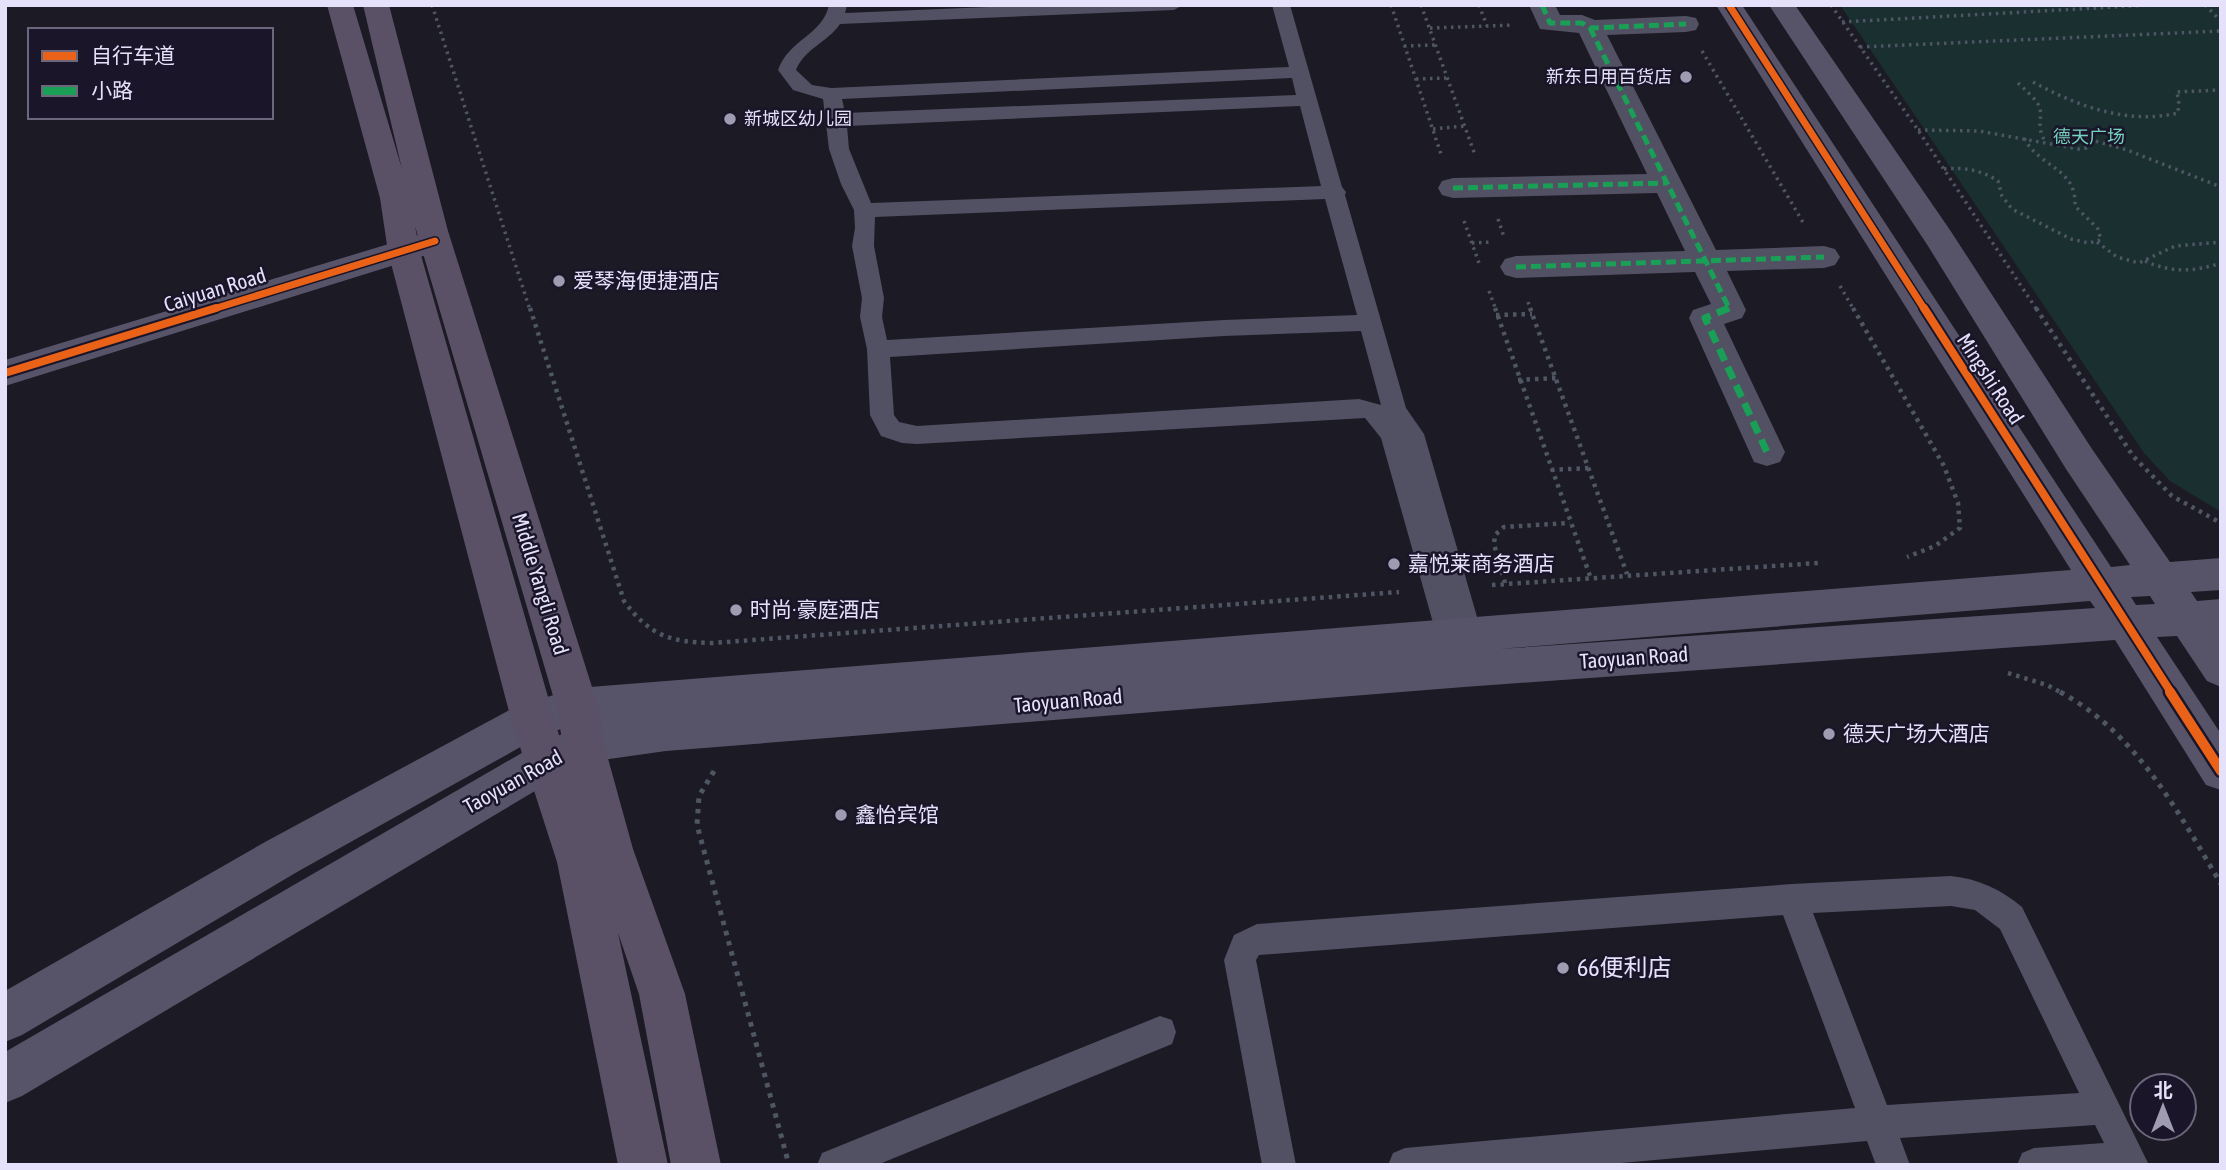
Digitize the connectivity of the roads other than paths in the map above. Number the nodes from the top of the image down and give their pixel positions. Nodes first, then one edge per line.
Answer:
1 (341, 5) edge
2 (376, 5) edge
3 (1174, 5) edge
4 (1281, 5) edge
5 (1729, 5) edge
6 (1782, 5) edge
7 (838, 12) edge
8 (1546, 14) edge
9 (1686, 24) dead end
10 (1590, 28) junction
11 (1301, 72) junction
12 (831, 94) junction
13 (1308, 100) junction
14 (837, 120) junction
15 (1667, 183) junction
16 (1453, 188) dead end
17 (1336, 192) junction
18 (864, 210) junction
19 (1939, 238) junction
20 (418, 241) junction
21 (1881, 241) junction
22 (1824, 257) dead end
23 (1707, 261) junction
24 (1516, 267) dead end
25 (1371, 323) junction
26 (878, 349) junction
27 (5, 356) edge
28 (5, 373) edge
29 (1767, 452) dead end
30 (2221, 574) edge
31 (2160, 579) junction
32 (2101, 585) junction
33 (2204, 618) edge
34 (2128, 624) junction
35 (1459, 635) junction
36 (2221, 669) edge
37 (532, 719) junction
38 (569, 737) junction
39 (2221, 771) edge
40 (1792, 899) junction
41 (5, 1018) edge
42 (1160, 1032) dead end
43 (5, 1079) edge
44 (2103, 1108) junction
45 (1876, 1123) junction
46 (2131, 1162) edge
47 (643, 1165) edge
48 (696, 1165) edge
49 (834, 1165) edge
50 (1279, 1165) edge
51 (1405, 1165) edge
52 (1893, 1165) edge
53 (2034, 1165) edge

1 - 20 main road, Middle Yangli Road
2 - 20 main road, Middle Yangli Road
3 - 7 lane
4 - 11 lane
5 - 21 main road, Mingshi Road
6 - 19 main road, Mingshi Road
7 - 12 lane
8 - 10 street
9 - 10 street
10 - 15 street
11 - 12 lane
11 - 13 lane
12 - 14 lane
13 - 14 lane
13 - 17 lane
14 - 18 lane
15 - 16 street
15 - 23 street
17 - 18 lane
17 - 25 lane
18 - 26 lane
19 - 21 main road
19 - 31 main road, Mingshi Road
20 - 27 main road, Caiyuan Road
20 - 28 main road, Caiyuan Road
20 - 37 main road, Middle Yangli Road
20 - 38 main road, Middle Yangli Road
21 - 32 main road, Mingshi Road
22 - 23 street
23 - 24 street
23 - 29 street
25 - 26 lane
25 - 35 lane
26 - 35 lane
30 - 31 main road, Taoyuan Road
31 - 32 main road, Taoyuan Road
31 - 33 main road, Mingshi Road
32 - 34 main road, Mingshi Road
32 - 35 main road, Taoyuan Road
33 - 34 main road, Taoyuan Road
33 - 36 main road, Mingshi Road
34 - 38 main road, Taoyuan Road
34 - 39 main road, Mingshi Road
35 - 38 main road, Taoyuan Road
37 - 38 main road, Taoyuan Road
37 - 41 main road, Taoyuan Road
38 - 43 main road, Taoyuan Road
38 - 47 main road, Middle Yangli Road
38 - 48 main road, Middle Yangli Road
40 - 44 lane
40 - 45 lane
40 - 50 lane
42 - 49 lane
44 - 45 lane
44 - 46 lane
45 - 51 lane
45 - 52 lane
46 - 53 lane

